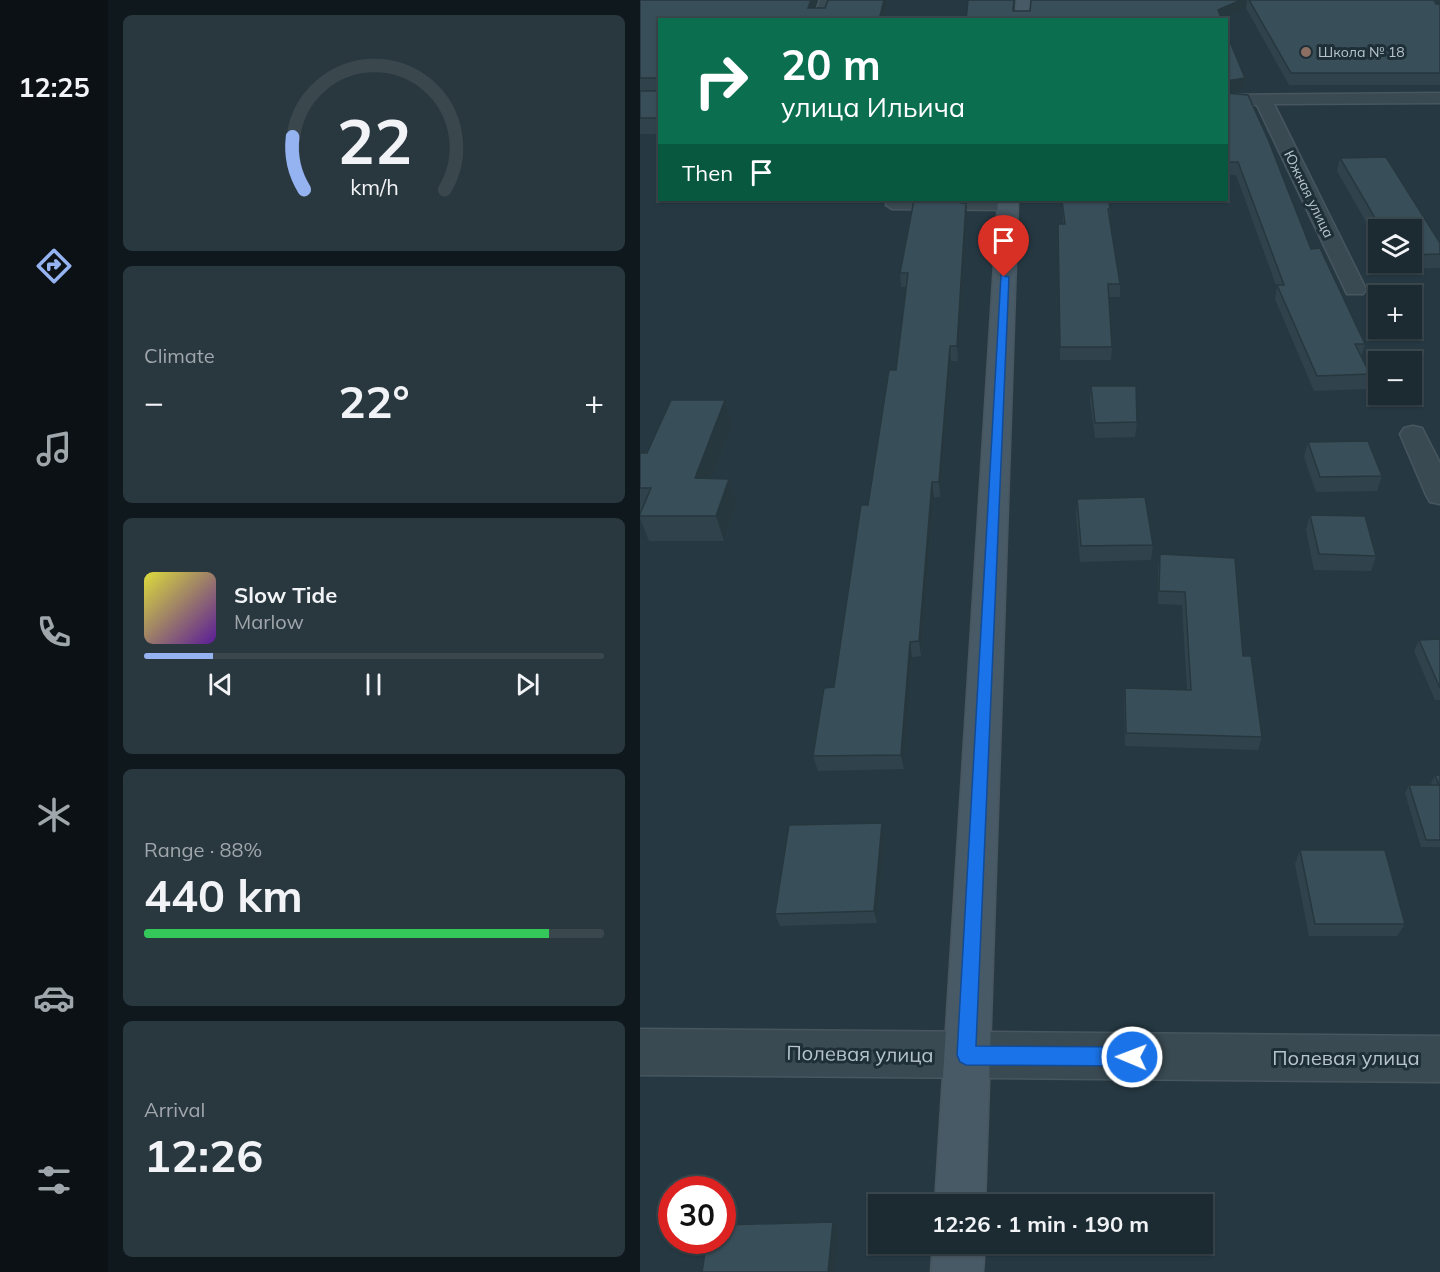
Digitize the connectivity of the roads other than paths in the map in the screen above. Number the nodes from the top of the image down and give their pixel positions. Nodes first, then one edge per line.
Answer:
1 (827, 0) edge
2 (1024, 0) edge
3 (820, 18) edge
4 (1022, 18) edge
5 (1440, 98) edge
6 (1263, 99) junction
7 (1228, 100) edge
8 (893, 201) edge
9 (1008, 203) edge
10 (1356, 289) dead end
11 (1413, 434) dead end
12 (1440, 495) edge
13 (640, 1052) edge
14 (966, 1055) junction
15 (1440, 1059) edge
16 (960, 1194) edge
17 (958, 1254) edge
18 (957, 1272) edge

1 - 3 street
2 - 4 main road
5 - 6 street
6 - 7 street
6 - 10 street, Южная улица
8 - 9 lane
9 - 14 main road
11 - 12 street
13 - 14 street, Полевая улица
14 - 15 street, Полевая улица
14 - 16 main road
17 - 18 main road

